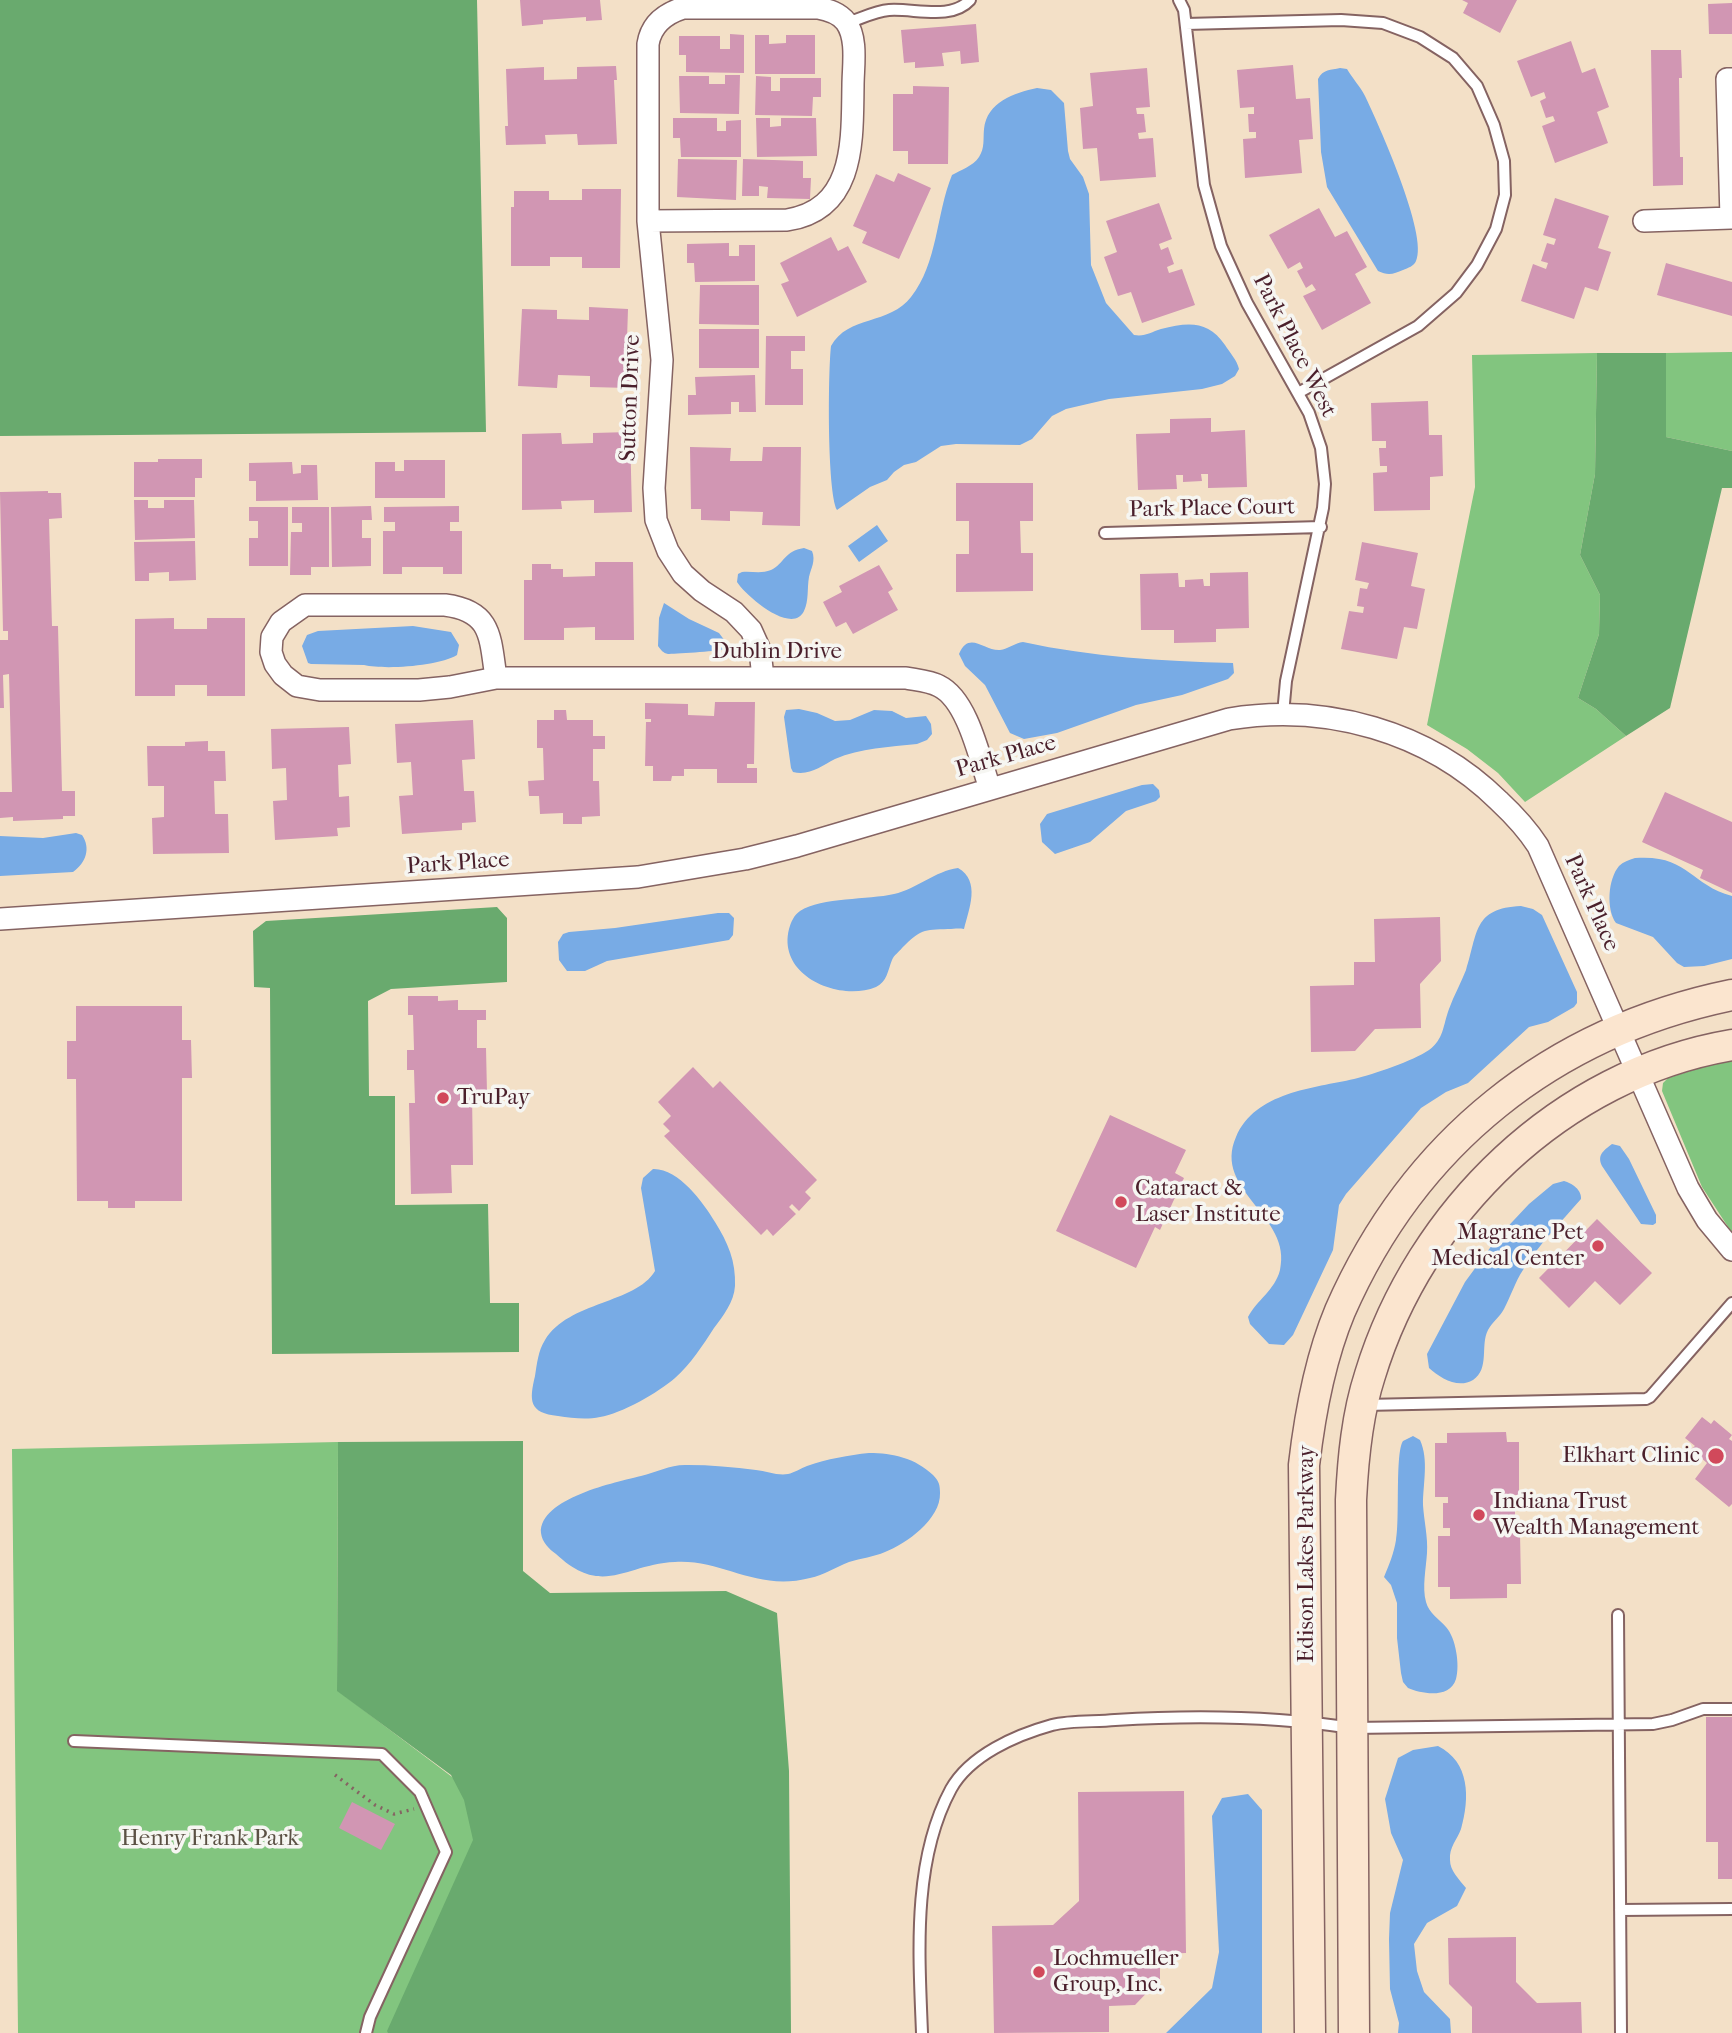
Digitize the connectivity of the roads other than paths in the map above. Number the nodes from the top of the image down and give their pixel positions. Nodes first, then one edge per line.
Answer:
1 (970, 0) edge
2 (1178, 0) edge
3 (847, 23) junction
4 (1186, 24) junction
5 (1732, 79) edge
6 (648, 221) junction
7 (1644, 221) dead end
8 (1298, 393) junction
9 (1321, 527) junction
10 (1105, 533) dead end
11 (496, 678) junction
12 (763, 678) junction
13 (1283, 714) junction
14 (990, 789) junction
15 (0, 919) edge
16 (1732, 995) edge
17 (1618, 1029) junction
18 (1732, 1045) edge
19 (1637, 1074) junction
20 (1732, 1250) edge
21 (1732, 1303) edge
22 (1362, 1405) junction
23 (1618, 1615) dead end
24 (1732, 1709) edge
25 (1307, 1721) junction
26 (1618, 1724) junction
27 (1352, 1728) junction
28 (74, 1741) dead end
29 (1732, 1909) edge
30 (1620, 1910) junction
31 (366, 2033) edge
32 (922, 2033) edge
33 (1310, 2033) edge
34 (1354, 2033) edge
35 (1621, 2033) edge

1 - 3 lane
2 - 4 lane, Park Place West
3 - 6 street
3 - 6 street, Sutton Drive
4 - 8 lane, Park Place West
4 - 8 lane
5 - 7 street
6 - 12 street, Sutton Drive
8 - 9 lane, Park Place West
9 - 10 lane, Park Place Court
9 - 13 lane, Park Place West
11 - 11 street, Dublin Drive
11 - 12 street, Dublin Drive
12 - 14 street, Dublin Drive
13 - 14 street, Park Place
13 - 17 street, Park Place
14 - 15 street, Park Place
16 - 17 street, Edison Lakes Parkway
17 - 19 street, Park Place
17 - 25 street, Edison Lakes Parkway
18 - 19 street, Edison Lakes Parkway
19 - 20 street, Park Place
19 - 22 street, Edison Lakes Parkway
21 - 22 lane
22 - 27 street, Edison Lakes Parkway
23 - 26 lane
24 - 26 lane
25 - 27 lane
25 - 32 lane
25 - 33 street, Edison Lakes Parkway
26 - 27 lane
26 - 30 lane
27 - 34 street, Edison Lakes Parkway
28 - 31 lane
29 - 30 lane
30 - 35 lane

